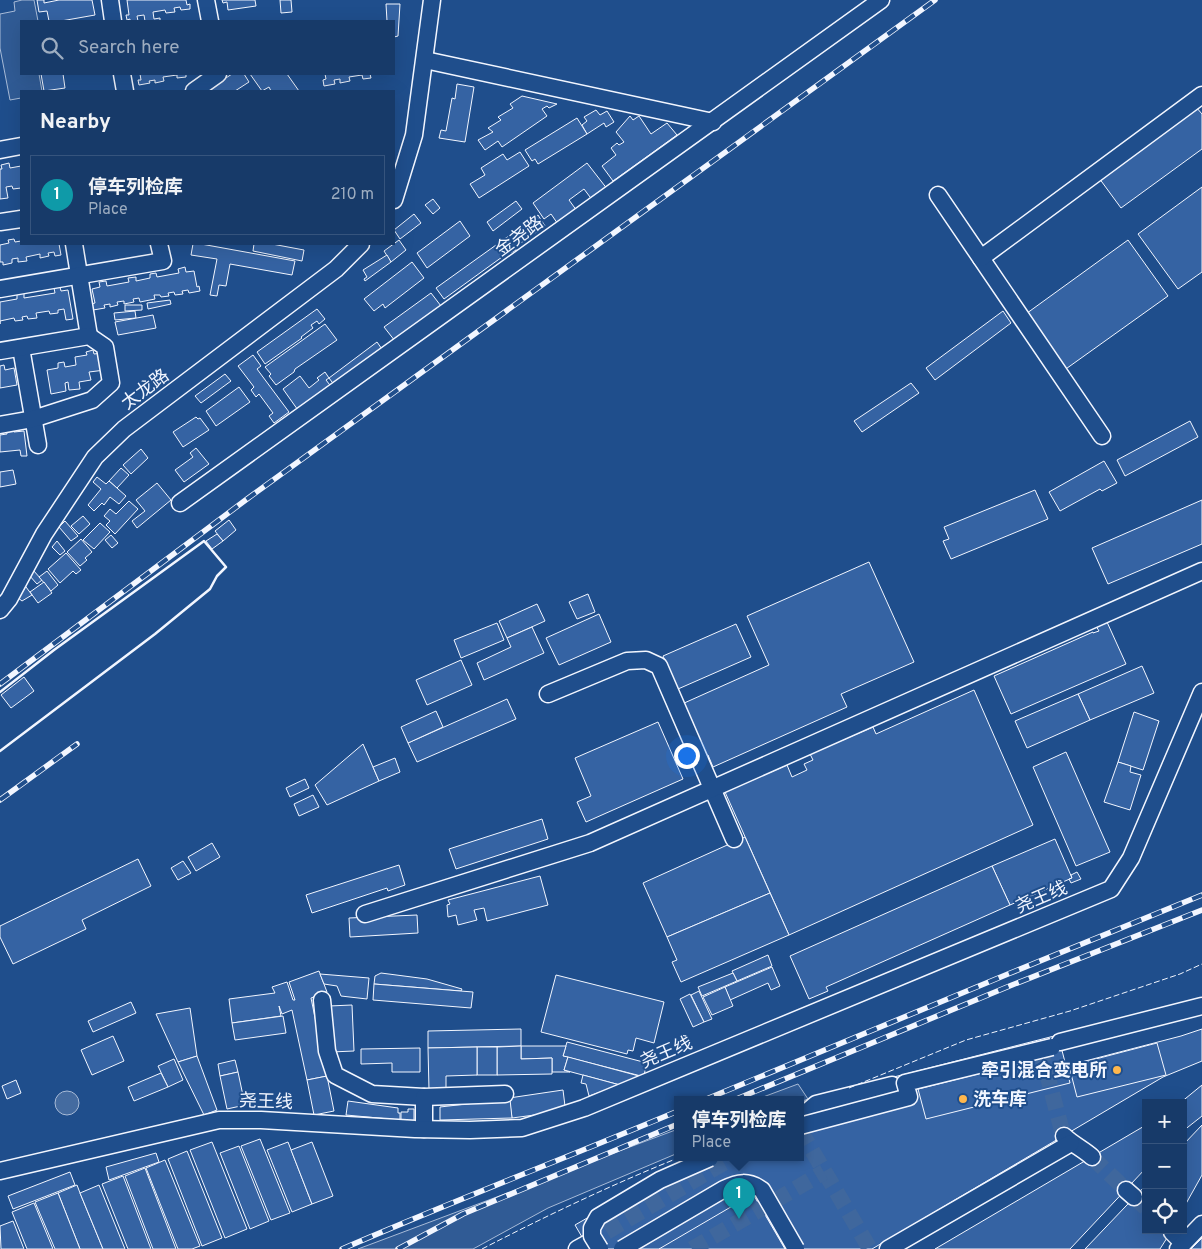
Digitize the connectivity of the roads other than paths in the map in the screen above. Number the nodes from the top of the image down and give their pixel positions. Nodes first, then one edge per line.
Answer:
1 (110, 0) edge
2 (206, 0) edge
3 (432, 0) edge
4 (881, 0) edge
5 (113, 20) edge
6 (210, 20) edge
7 (425, 60) junction
8 (122, 75) edge
9 (217, 75) edge
10 (125, 90) edge
11 (195, 90) edge
12 (1202, 95) edge
13 (713, 122) junction
14 (20, 146) edge
15 (0, 150) edge
16 (938, 195) dead end
17 (395, 197) edge
18 (20, 219) edge
19 (0, 222) edge
20 (74, 245) edge
21 (160, 245) edge
22 (360, 245) edge
23 (981, 258) junction
24 (79, 275) junction
25 (0, 289) edge
26 (89, 336) junction
27 (21, 348) junction
28 (0, 351) edge
29 (33, 419) junction
30 (0, 425) edge
31 (1102, 436) dead end
32 (38, 445) dead end
33 (180, 503) dead end
34 (1202, 571) edge
35 (0, 610) edge
36 (1202, 692) edge
37 (548, 694) dead end
38 (713, 789) junction
39 (734, 838) dead end
40 (365, 914) dead end
41 (322, 1000) dead end
42 (1202, 1006) edge
43 (892, 1085) dead end
44 (504, 1094) dead end
45 (424, 1096) junction
46 (804, 1119) edge
47 (804, 1122) edge
48 (424, 1129) junction
49 (1092, 1157) tunnel mouth
50 (703, 1161) edge
51 (0, 1171) edge
52 (1202, 1224) edge
53 (1178, 1241) edge
54 (588, 1247) edge
55 (622, 1249) edge
56 (796, 1249) edge
57 (888, 1249) edge

1 - 5 street
2 - 6 street
3 - 7 street
4 - 13 street, 金尧路
7 - 13 street
7 - 17 street
8 - 10 street
9 - 11 street
12 - 23 street
13 - 33 street, 金尧路
14 - 15 street
16 - 23 street
18 - 19 street
20 - 24 street
21 - 24 street
22 - 35 street, 太龙路
23 - 31 street
24 - 25 street
24 - 26 street
26 - 27 street
26 - 29 street
27 - 28 street
27 - 29 street
29 - 30 street
29 - 32 street
34 - 38 street
36 - 48 street, 尧王线
37 - 38 street
38 - 39 street
38 - 40 street
41 - 45 street
42 - 47 street, bridge
43 - 46 street
44 - 45 street
45 - 48 street
48 - 51 street, 尧王线
49 - 57 street
50 - 54 street, bridge
52 - 53 street
55 - 56 street, bridge

